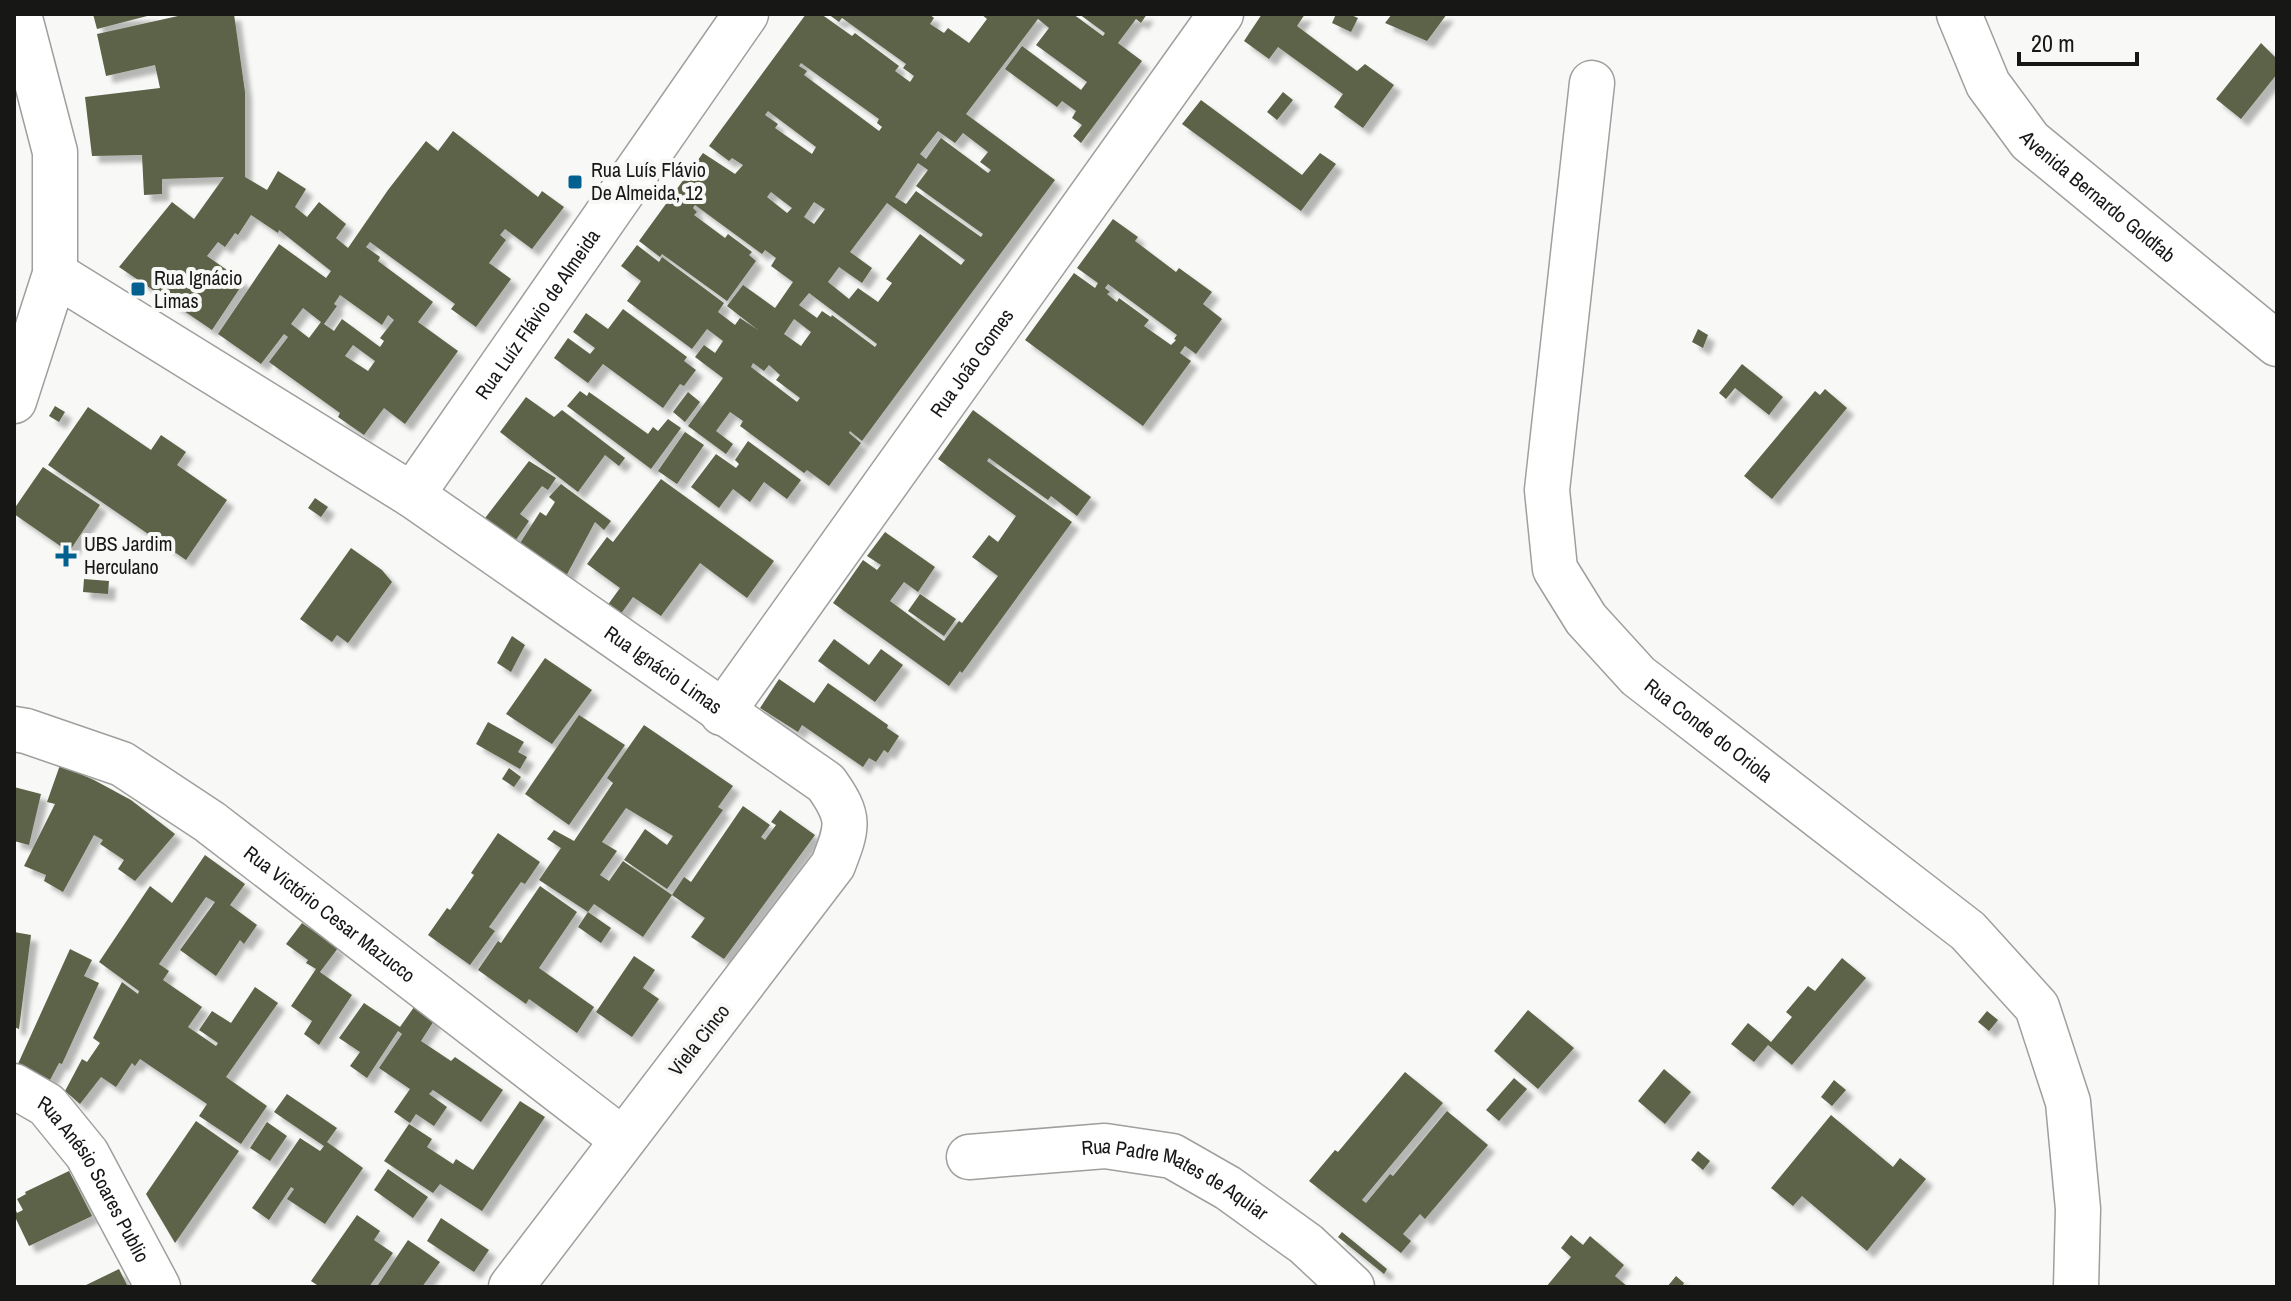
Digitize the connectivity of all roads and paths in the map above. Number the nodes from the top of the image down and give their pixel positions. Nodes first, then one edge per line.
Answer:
1 (19, 14) edge
2 (746, 14) edge
3 (1221, 14) edge
4 (1959, 14) edge
5 (1592, 83) dead end
6 (55, 274) junction
7 (2277, 344) edge
8 (14, 401) edge
9 (412, 495) junction
10 (722, 713) junction
11 (14, 729) edge
12 (826, 783) joint
13 (14, 1086) edge
14 (622, 1139) junction
15 (969, 1157) dead end
16 (158, 1287) edge
17 (511, 1287) edge
18 (1352, 1287) edge
19 (2076, 1287) edge

1 - 6 street
2 - 9 street, Rua Luíz Flávio de Almeida
3 - 10 street, Rua João Gomes
4 - 7 street, Avenida Bernardo Goldfab
5 - 19 street, Rua Conde do Oriola
6 - 8 street
6 - 9 street, Rua Ignácio Limas
9 - 10 street, Rua Ignácio Limas
10 - 12 street, Rua Ignácio Limas
11 - 14 street, Rua Victório Cesar Mazucco
12 - 14 street, Viela Cinco
13 - 16 street, Rua Anésio Soares Publio
14 - 17 street, Viela Cinco
15 - 18 street, Rua Padre Mates de Aquiar

